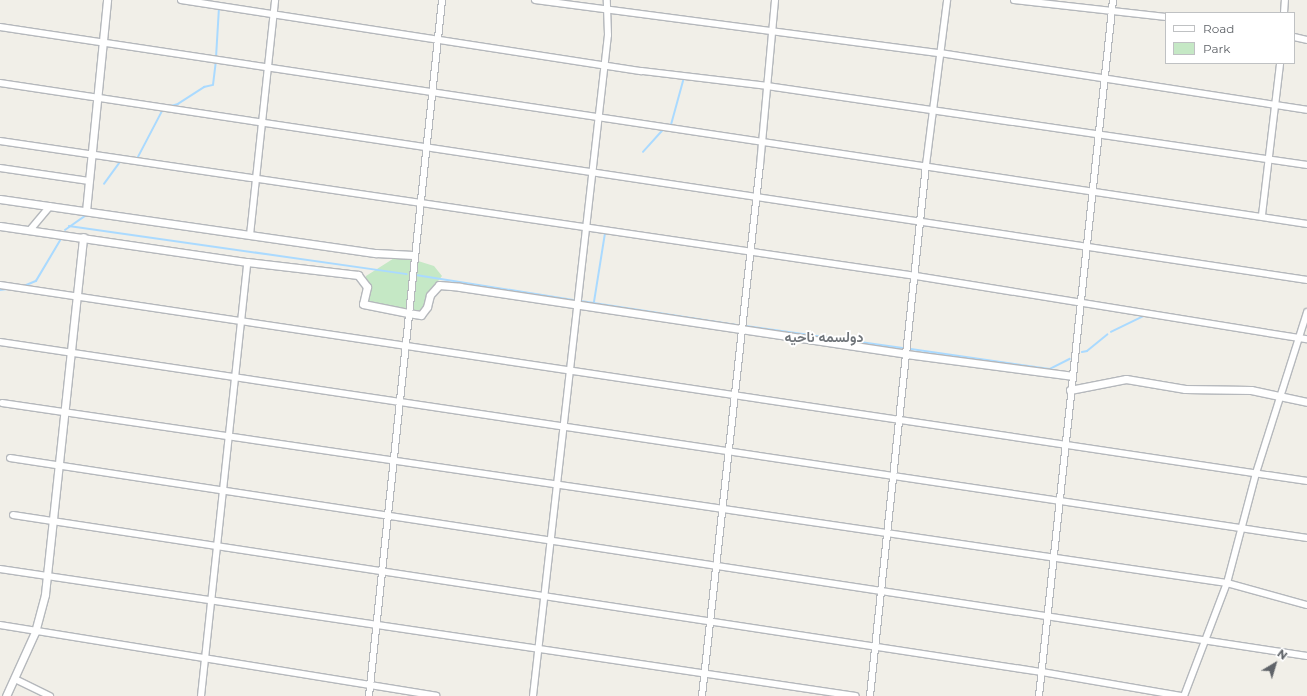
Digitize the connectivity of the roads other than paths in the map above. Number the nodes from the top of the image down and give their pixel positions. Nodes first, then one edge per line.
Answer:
1 (107, 0) edge
2 (181, 0) edge
3 (274, 0) edge
4 (442, 0) edge
5 (535, 0) edge
6 (607, 0) edge
7 (775, 0) edge
8 (947, 0) edge
9 (1014, 0) edge
10 (1113, 0) edge
11 (1285, 0) edge
12 (606, 11) junction
13 (1112, 11) junction
14 (1284, 12) edge
15 (273, 14) junction
16 (1165, 17) edge
17 (0, 27) edge
18 (772, 31) junction
19 (1295, 37) edge
20 (438, 39) junction
21 (1307, 40) edge
22 (103, 42) junction
23 (940, 53) junction
24 (1280, 64) edge
25 (604, 65) junction
26 (267, 66) junction
27 (1105, 80) junction
28 (0, 83) edge
29 (767, 86) junction
30 (432, 91) junction
31 (97, 98) junction
32 (1277, 106) junction
33 (933, 110) junction
34 (1307, 110) edge
35 (598, 116) junction
36 (262, 122) junction
37 (1099, 136) junction
38 (762, 140) junction
39 (0, 141) edge
40 (426, 147) junction
41 (92, 155) junction
42 (1268, 161) junction
43 (926, 165) junction
44 (1307, 165) edge
45 (0, 168) edge
46 (591, 171) junction
47 (256, 179) junction
48 (89, 181) junction
49 (1094, 191) junction
50 (756, 196) junction
51 (0, 199) edge
52 (420, 204) junction
53 (50, 206) junction
54 (86, 211) junction
55 (1262, 215) junction
56 (921, 223) junction
57 (1307, 224) edge
58 (0, 226) edge
59 (585, 228) junction
60 (30, 230) junction
61 (250, 235) junction
62 (83, 237) junction
63 (1088, 246) junction
64 (750, 253) junction
65 (413, 255) junction
66 (247, 262) junction
67 (916, 276) junction
68 (1307, 280) edge
69 (0, 285) edge
70 (76, 296) junction
71 (1082, 302) junction
72 (577, 304) junction
73 (1307, 312) edge
74 (408, 313) junction
75 (241, 321) junction
76 (742, 329) junction
77 (1297, 338) junction
78 (1307, 339) edge
79 (0, 342) edge
80 (405, 346) junction
81 (70, 352) junction
82 (906, 354) junction
83 (570, 370) junction
84 (1072, 376) junction
85 (234, 377) junction
86 (1070, 390) junction
87 (735, 395) junction
88 (1281, 398) junction
89 (399, 402) junction
90 (1307, 402) edge
91 (2, 403) dead end
92 (63, 412) junction
93 (899, 420) junction
94 (563, 426) junction
95 (228, 436) junction
96 (1066, 445) junction
97 (728, 451) junction
98 (10, 458) dead end
99 (392, 461) junction
100 (58, 465) junction
101 (1256, 473) junction
102 (892, 476) junction
103 (1307, 481) edge
104 (556, 485) junction
105 (222, 490) junction
106 (1060, 501) junction
107 (722, 510) junction
108 (13, 515) dead end
109 (386, 515) junction
110 (52, 521) junction
111 (1242, 528) junction
112 (886, 534) junction
113 (1307, 538) edge
114 (550, 540) junction
115 (217, 546) junction
116 (1054, 557) junction
117 (716, 564) junction
118 (0, 569) edge
119 (380, 571) junction
120 (47, 578) junction
121 (1226, 583) junction
122 (881, 589) junction
123 (544, 596) junction
124 (211, 602) junction
125 (1307, 605) edge
126 (1048, 614) junction
127 (710, 621) junction
128 (0, 625) edge
129 (375, 626) junction
130 (35, 632) junction
131 (1205, 638) junction
132 (875, 646) junction
133 (538, 650) junction
134 (1307, 656) edge
135 (205, 658) junction
136 (1042, 672) junction
137 (704, 674) junction
138 (15, 679) junction
139 (371, 685) junction
140 (6, 696) edge
141 (50, 696) edge
142 (201, 696) edge
143 (369, 696) edge
144 (436, 696) edge
145 (533, 696) edge
146 (702, 696) edge
147 (856, 696) edge
148 (870, 696) edge
149 (1039, 696) edge
150 (1181, 696) edge
151 (1184, 696) edge

1 - 22 street
2 - 15 street
3 - 15 street
4 - 20 street
5 - 12 street
6 - 12 street
7 - 18 street
8 - 23 street
9 - 13 street
10 - 13 street
11 - 14 street
12 - 18 street
12 - 25 street
13 - 16 street
13 - 27 street
15 - 20 street
15 - 26 street
17 - 22 street
18 - 23 street
18 - 29 street
19 - 21 street
20 - 25 street
20 - 30 street
22 - 26 street
22 - 31 street
23 - 27 street
23 - 33 street
24 - 32 street
25 - 29 street
25 - 35 street
26 - 30 street
26 - 36 street
27 - 32 street
27 - 37 street
28 - 31 street
29 - 33 street
29 - 38 street
30 - 35 street
30 - 40 street
31 - 36 street
31 - 41 street
32 - 34 street
32 - 42 street
33 - 37 street
33 - 43 street
35 - 38 street
35 - 46 street
36 - 40 street
36 - 47 street
37 - 42 street
37 - 49 street
38 - 43 street
38 - 50 street
39 - 41 street
40 - 46 street
40 - 52 street
41 - 47 street
41 - 48 street
42 - 44 street
42 - 55 street
43 - 49 street
43 - 56 street
45 - 48 street
46 - 50 street
46 - 59 street
47 - 52 street
47 - 61 street
48 - 54 street
49 - 55 street
49 - 63 street
50 - 56 street
50 - 64 street
51 - 53 street
52 - 59 street
52 - 65 street
53 - 54 street
53 - 60 street
54 - 61 street
55 - 57 street
56 - 63 street
56 - 67 street
58 - 60 street
59 - 64 street
59 - 72 street
60 - 62 street
61 - 65 street
62 - 66 street
62 - 70 street
63 - 68 street
63 - 71 street
64 - 67 street
64 - 76 street
65 - 74 street
66 - 74 street
66 - 75 street
67 - 71 street
67 - 82 street
69 - 70 street
70 - 75 street
70 - 81 street
71 - 77 street
71 - 84 street
72 - 74 street
72 - 76 street
72 - 83 street
73 - 77 street
74 - 80 street
75 - 80 street
75 - 85 street
76 - 82 street
76 - 87 street
77 - 78 street
77 - 88 street
79 - 81 street
80 - 83 street
80 - 89 street
81 - 85 street
81 - 92 street
82 - 84 street
82 - 93 street
83 - 87 street
83 - 94 street
84 - 86 street
85 - 89 street
85 - 95 street
86 - 88 street
86 - 96 street
87 - 93 street
87 - 97 street
88 - 90 street
88 - 101 street
89 - 94 street
89 - 99 street
91 - 92 street
92 - 95 street
92 - 100 street
93 - 96 street
93 - 102 street
94 - 97 street
94 - 104 street
95 - 99 street
95 - 105 street
96 - 101 street
96 - 106 street
97 - 102 street
97 - 107 street
98 - 100 street
99 - 104 street
99 - 109 street
100 - 105 street
100 - 110 street
101 - 103 street
101 - 111 street
102 - 106 street
102 - 112 street
104 - 107 street
104 - 114 street
105 - 109 street
105 - 115 street
106 - 111 street
106 - 116 street
107 - 112 street
107 - 117 street
108 - 110 street
109 - 114 street
109 - 119 street
110 - 115 street
110 - 120 street
111 - 113 street
111 - 121 street
112 - 116 street
112 - 122 street
114 - 117 street
114 - 123 street
115 - 119 street
115 - 124 street
116 - 121 street
116 - 126 street
117 - 122 street
117 - 127 street
118 - 120 street
119 - 123 street
119 - 129 street
120 - 124 street
120 - 130 street
121 - 125 street
121 - 131 street
122 - 126 street
122 - 132 street
123 - 127 street
123 - 133 street
124 - 129 street
124 - 135 street
126 - 131 street
126 - 136 street
127 - 132 street
127 - 137 street
128 - 130 street
129 - 133 street
129 - 139 street
130 - 135 street
130 - 138 street
131 - 134 street
131 - 151 street
132 - 136 street
132 - 148 street
133 - 137 street
133 - 145 street
135 - 139 street
135 - 142 street
136 - 149 street
136 - 150 street
137 - 146 street
137 - 147 street
138 - 140 street
138 - 141 street
139 - 143 street
139 - 144 street

